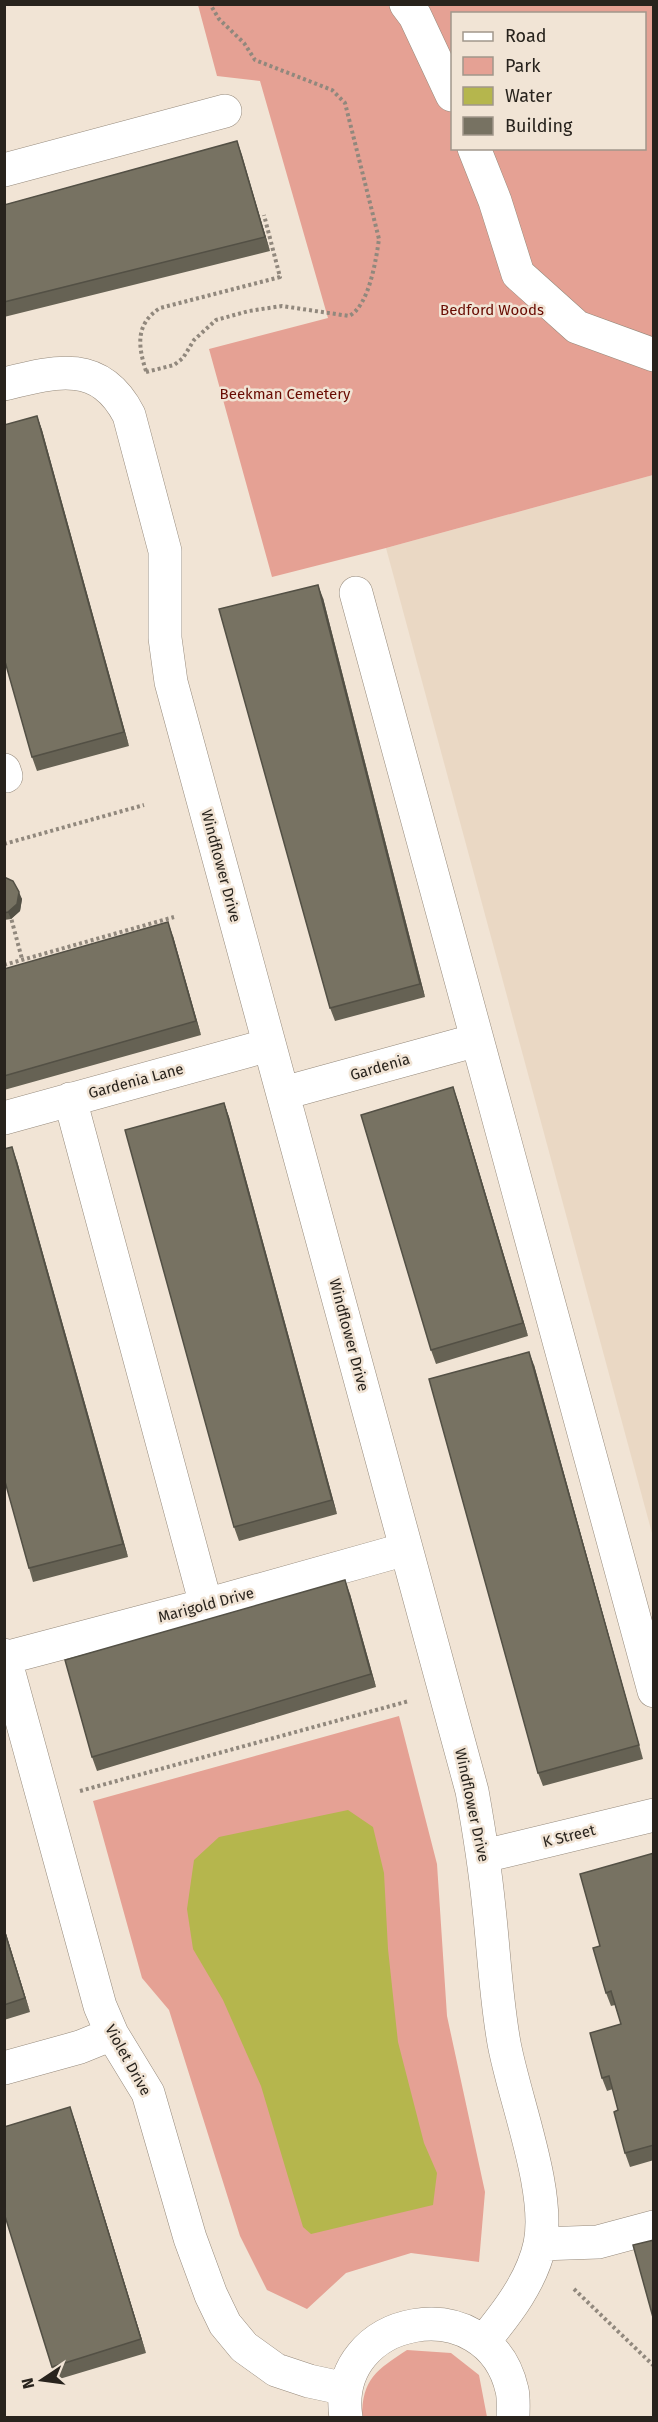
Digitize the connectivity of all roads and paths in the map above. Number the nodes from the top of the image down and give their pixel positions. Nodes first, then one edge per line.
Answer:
1 (210, 4) edge
2 (406, 4) edge
3 (451, 91) edge
4 (225, 111) dead end
5 (475, 150) edge
6 (4, 170) edge
7 (264, 215) dead end
8 (654, 355) edge
9 (146, 372) junction
10 (138, 374) dead end
11 (4, 384) edge
12 (356, 593) dead end
13 (144, 805) dead end
14 (4, 844) edge
15 (8, 904) edge
16 (174, 917) dead end
17 (22, 959) junction
18 (4, 965) edge
19 (477, 1040) junction
20 (269, 1045) junction
21 (284, 1093) junction
22 (70, 1099) junction
23 (4, 1118) edge
24 (406, 1549) junction
25 (206, 1605) junction
26 (5, 1657) edge
27 (654, 1691) edge
28 (409, 1701) dead end
29 (79, 1791) dead end
30 (654, 1815) edge
31 (484, 1856) junction
32 (112, 2034) junction
33 (4, 2068) edge
34 (654, 2228) edge
35 (540, 2244) junction
36 (574, 2289) dead end
37 (484, 2342) junction
38 (654, 2366) edge
39 (346, 2403) edge
40 (513, 2418) edge

1 - 9 path
2 - 3 street
4 - 6 street
5 - 8 street
7 - 9 path
9 - 10 path
11 - 20 street, Windflower Drive
12 - 19 street
13 - 14 path
15 - 17 path
16 - 17 path
17 - 18 path
19 - 21 street, Gardenia
19 - 27 street
20 - 21 street, Windflower Drive
20 - 22 street, Gardenia Lane
21 - 24 street, Windflower Drive
22 - 23 street, Gardenia Lane
22 - 25 street
24 - 25 street, Marigold Drive
24 - 31 street, Windflower Drive
25 - 26 street, Marigold Drive
26 - 32 street, Violet Drive
28 - 29 path
30 - 31 street, K Street
31 - 35 street, Windflower Drive
32 - 33 street
32 - 39 street, Violet Drive
34 - 35 street
35 - 37 street, Windflower Drive
36 - 38 path
37 - 39 street
37 - 40 street

